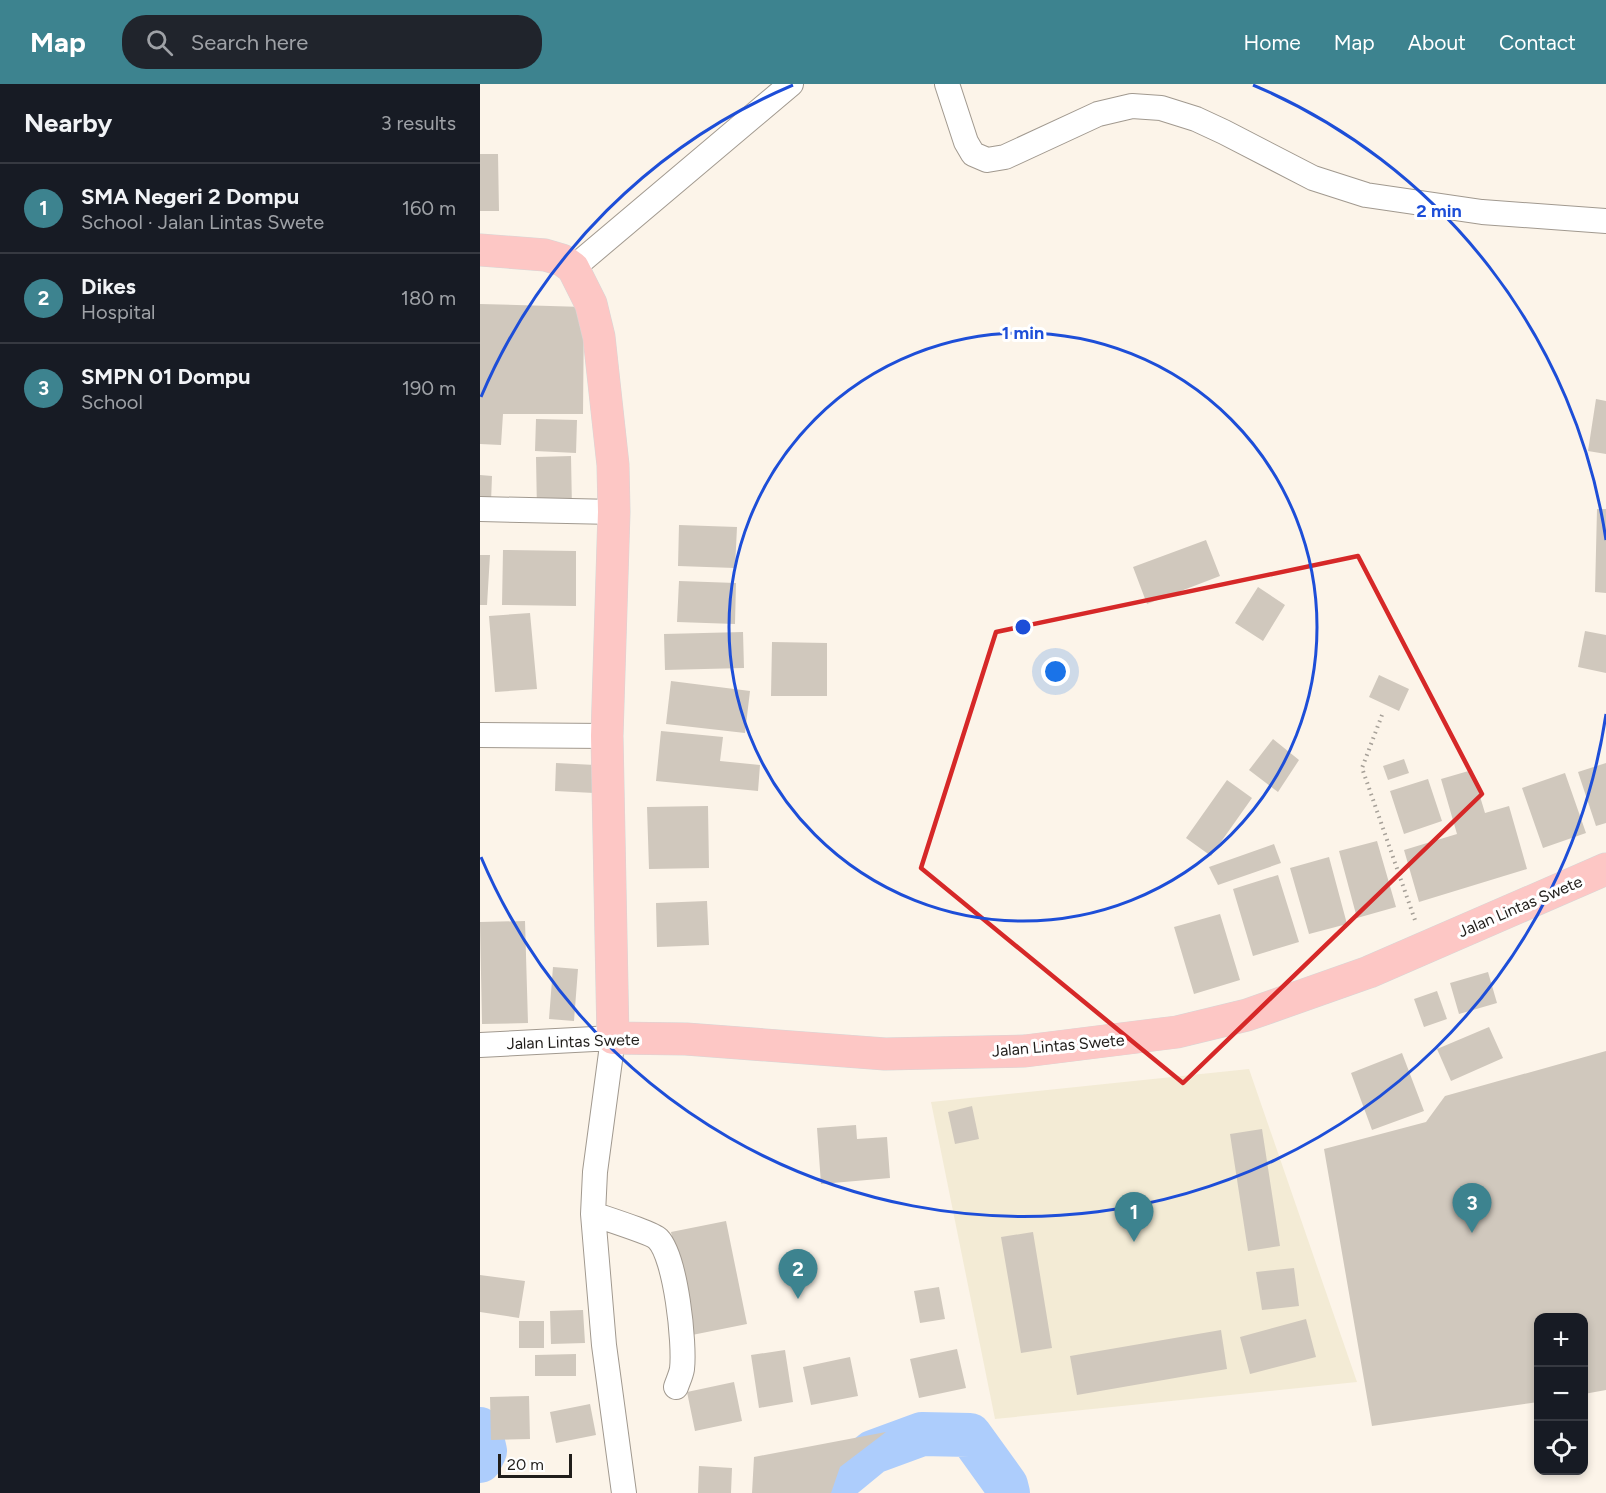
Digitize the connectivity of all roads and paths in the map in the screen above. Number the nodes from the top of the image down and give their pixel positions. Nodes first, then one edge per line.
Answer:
1 (791, 84) edge
2 (946, 84) edge
3 (1606, 221) edge
4 (480, 250) edge
5 (573, 268) junction
6 (480, 509) edge
7 (614, 512) junction
8 (1382, 715) dead end
9 (480, 735) edge
10 (607, 736) junction
11 (1606, 869) edge
12 (1424, 947) junction
13 (613, 1038) junction
14 (480, 1046) edge
15 (593, 1214) junction
16 (676, 1387) dead end
17 (624, 1493) edge

1 - 5 street
2 - 3 street
4 - 5 main road
5 - 7 main road
6 - 7 street
7 - 10 main road
8 - 12 path
9 - 10 street
10 - 13 main road
11 - 12 main road, Jalan Lintas Swete
12 - 13 main road, Jalan Lintas Swete
13 - 14 street, Jalan Lintas Swete
13 - 15 street
15 - 16 street
15 - 17 street

